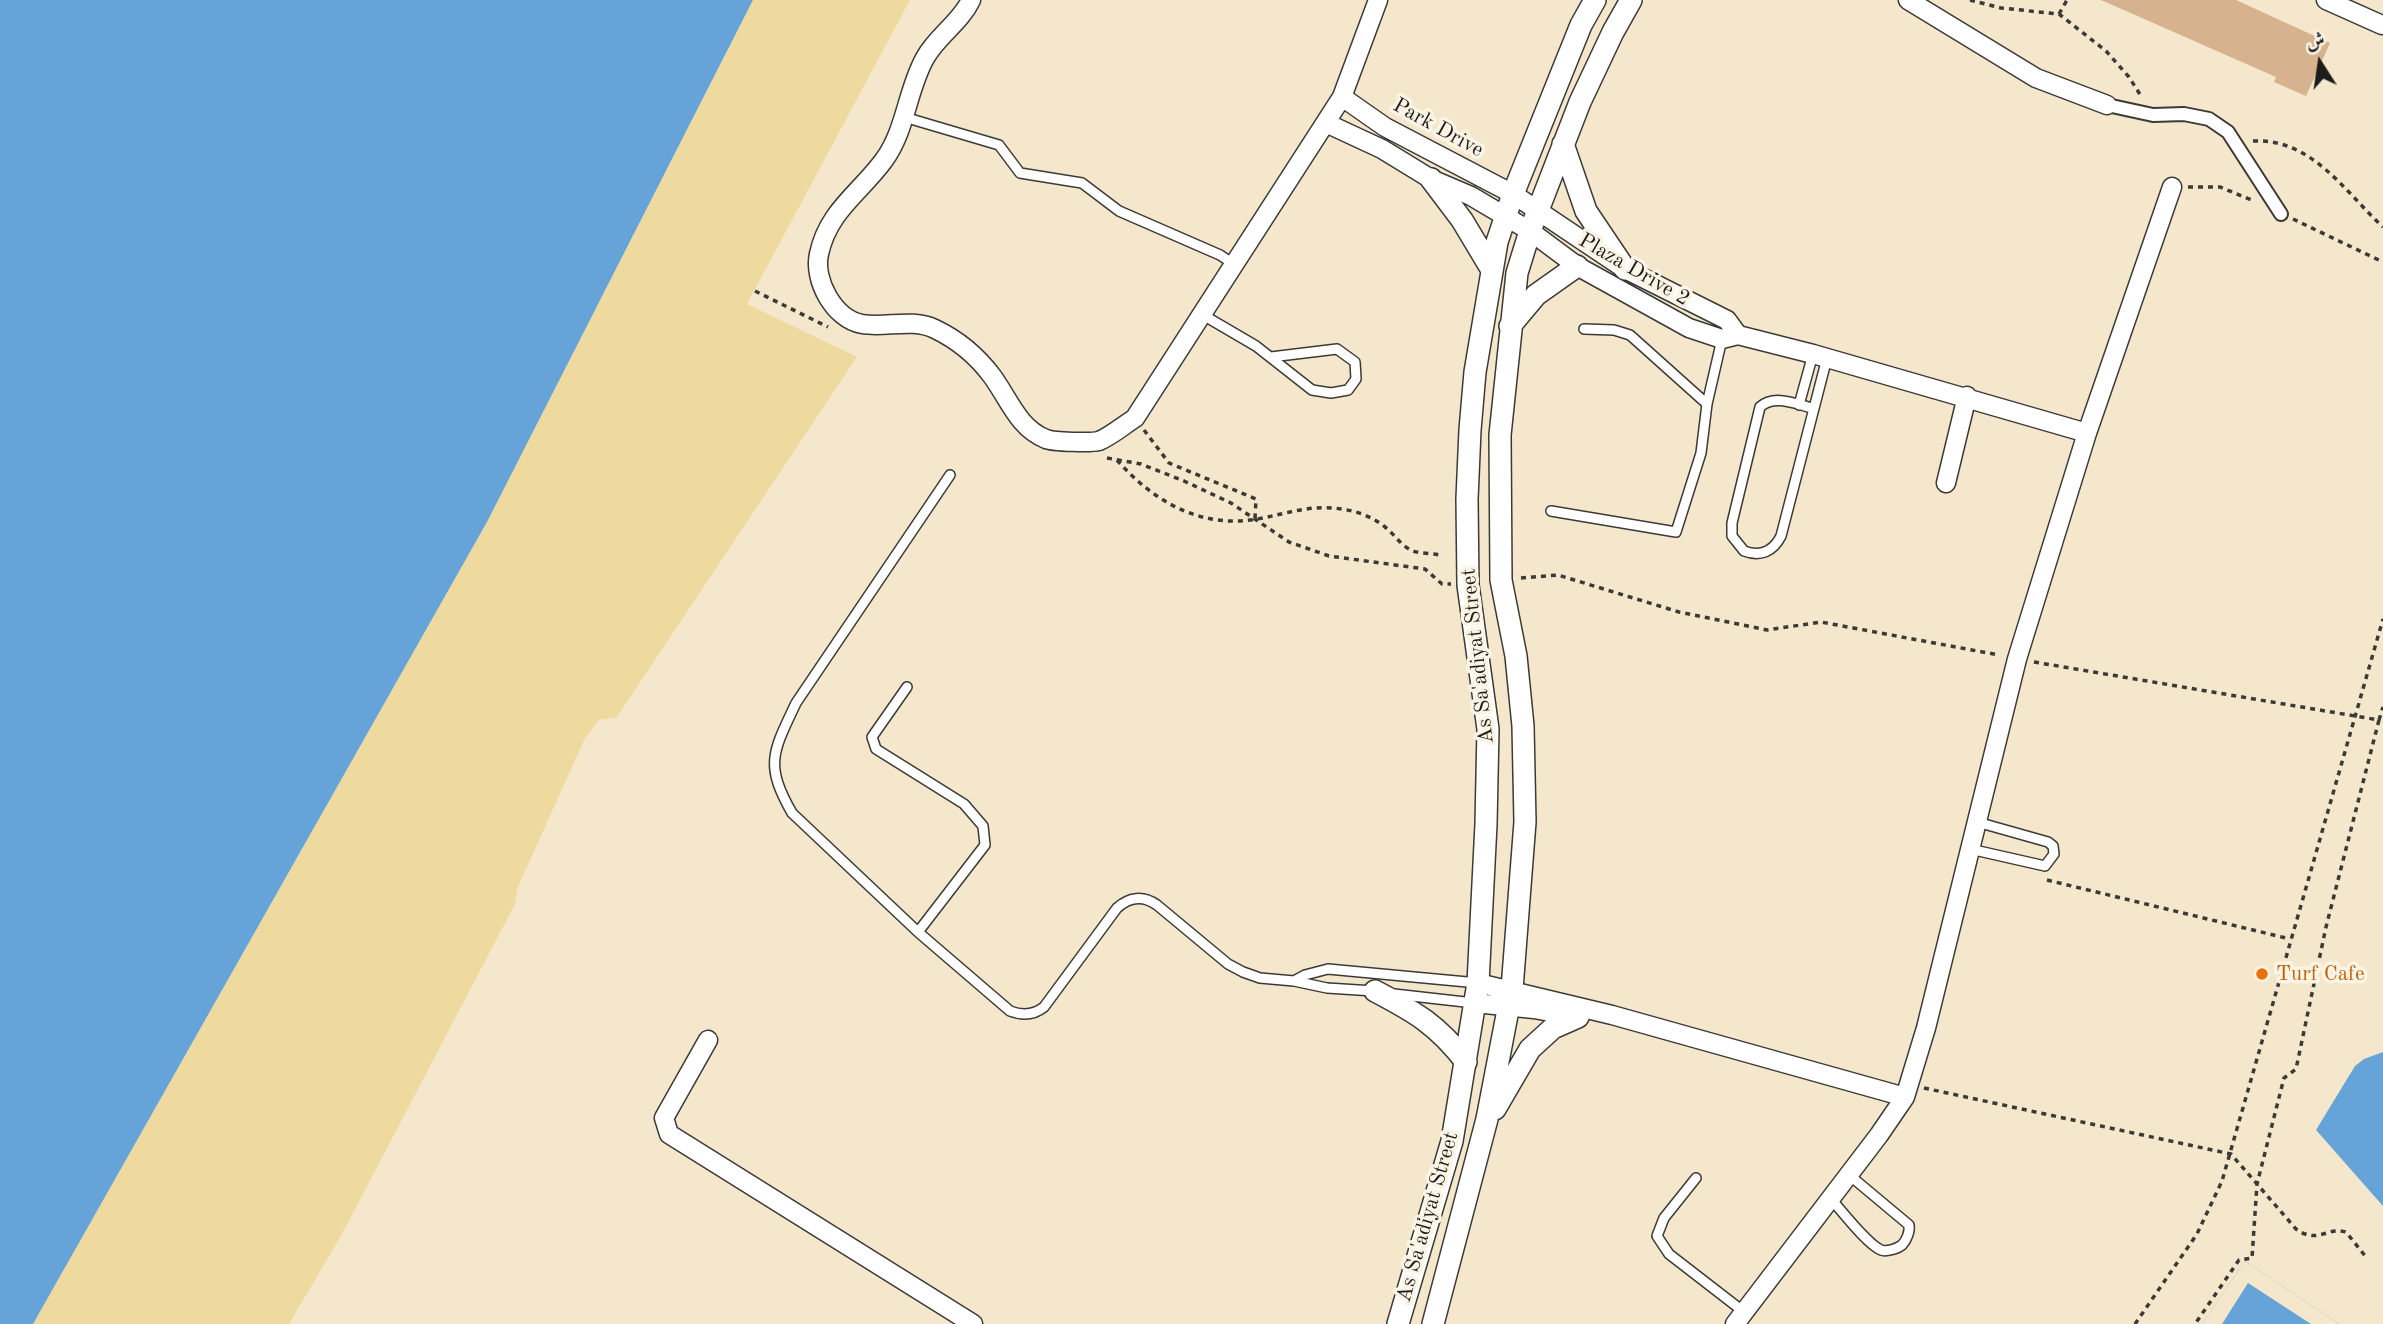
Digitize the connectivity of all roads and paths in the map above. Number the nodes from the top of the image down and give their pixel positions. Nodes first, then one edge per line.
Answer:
1 (971, 0) edge
2 (1378, 0) edge
3 (1595, 0) edge
4 (1632, 0) edge
5 (1908, 0) edge
6 (1970, 0) edge
7 (2067, 0) edge
8 (2326, 0) edge
9 (2059, 15) junction
10 (2382, 25) edge
11 (1342, 97) junction
12 (2107, 105) joint
13 (2153, 115) junction
14 (904, 117) junction
15 (1326, 123) junction
16 (2234, 142) junction
17 (1563, 144) junction
18 (1431, 178) junction
19 (2172, 187) joint
20 (1513, 194) junction
21 (1538, 210) junction
22 (2281, 214) junction
23 (1506, 216) junction
24 (2383, 228) edge
25 (1530, 231) junction
26 (2383, 262) edge
27 (1235, 265) junction
28 (1577, 266) junction
29 (1625, 269) junction
30 (1492, 270) junction
31 (1202, 315) junction
32 (1510, 326) junction
33 (1584, 329) dead end
34 (1730, 337) junction
35 (1820, 356) junction
36 (1270, 357) junction
37 (1966, 396) junction
38 (1707, 404) junction
39 (1799, 405) junction
40 (1812, 408) junction
41 (1135, 418) junction
42 (2087, 433) junction
43 (1116, 459) dead end
44 (950, 475) dead end
45 (1946, 483) dead end
46 (1551, 511) dead end
47 (1255, 519) junction
48 (1440, 555) dead end
49 (1501, 580) junction
50 (2383, 619) edge
51 (2017, 659) junction
52 (907, 688) dead end
53 (2383, 707) edge
54 (2356, 715) junction
55 (2379, 720) junction
56 (1977, 822) junction
57 (1970, 849) junction
58 (2035, 877) dead end
59 (918, 932) junction
60 (2290, 939) junction
61 (1294, 981) junction
62 (1375, 991) junction
63 (1477, 993) junction
64 (1511, 998) junction
65 (1578, 1017) junction
66 (1696, 1039) junction
67 (708, 1040) dead end
68 (1466, 1062) junction
69 (1906, 1091) junction
70 (1488, 1119) junction
71 (2231, 1154) junction
72 (1848, 1174) junction
73 (1696, 1178) dead end
74 (2257, 1184) junction
75 (1829, 1197) junction
76 (2366, 1257) dead end
77 (1740, 1318) edge
78 (1438, 1319) edge
79 (974, 1324) edge
80 (1398, 1324) edge
81 (2135, 1324) edge
82 (2195, 1324) edge

1 - 14 street
2 - 11 street
3 - 20 street, As Sa'adiyat Street
4 - 17 street, As Sa'adiyat Street
5 - 12 street
6 - 9 path
7 - 9 path
8 - 10 street
9 - 13 path
11 - 15 street
11 - 20 street, Park Drive
12 - 13 street
13 - 16 street
14 - 27 lane
14 - 41 street
15 - 18 street
15 - 27 street
16 - 22 street
16 - 24 path
17 - 21 street, As Sa'adiyat Street
17 - 29 street
18 - 23 street
18 - 30 street
19 - 22 path
19 - 42 street
20 - 21 street, Park Drive
20 - 23 street, As Sa'adiyat Street
21 - 25 street, As Sa'adiyat Street
21 - 29 street, Plaza Drive 2
22 - 26 path
23 - 25 street, Plaza Drive 2
23 - 30 street, As Sa'adiyat Street
25 - 28 street, Plaza Drive 2
25 - 32 street, As Sa'adiyat Street
27 - 31 street
28 - 32 street
28 - 34 street, Plaza Drive 2
29 - 34 street, Plaza Drive 2
30 - 63 street, As Sa'adiyat Street
31 - 36 lane
31 - 41 street
32 - 49 street, As Sa'adiyat Street
33 - 38 lane
34 - 35 street, Plaza Drive 2
34 - 38 lane
35 - 37 street, Plaza Drive 2
35 - 39 lane
35 - 40 lane
36 - 36 lane
37 - 42 street, Plaza Drive 2
37 - 45 street
38 - 46 lane
39 - 40 lane
39 - 40 lane
41 - 47 path
42 - 51 street
43 - 47 path
44 - 59 lane
47 - 48 path
49 - 51 path
49 - 64 street, As Sa'adiyat Street
50 - 54 path
51 - 54 path
51 - 56 street
52 - 59 lane
53 - 55 path
54 - 55 path
54 - 60 path
55 - 74 path
56 - 57 street
56 - 57 lane
57 - 69 street
58 - 60 path
59 - 61 lane
60 - 71 path
61 - 62 lane
61 - 63 lane
62 - 63 lane
62 - 68 street
63 - 64 street
63 - 68 street, As Sa'adiyat Street
64 - 65 street
64 - 66 street
64 - 70 street, As Sa'adiyat Street
65 - 66 street
65 - 70 street
66 - 69 street
67 - 79 street
68 - 80 street, As Sa'adiyat Street
69 - 71 path
69 - 72 street
70 - 78 street, As Sa'adiyat Street
71 - 74 path
71 - 81 path
72 - 75 street
72 - 75 lane
73 - 77 lane
74 - 76 path
74 - 82 path
75 - 77 street

